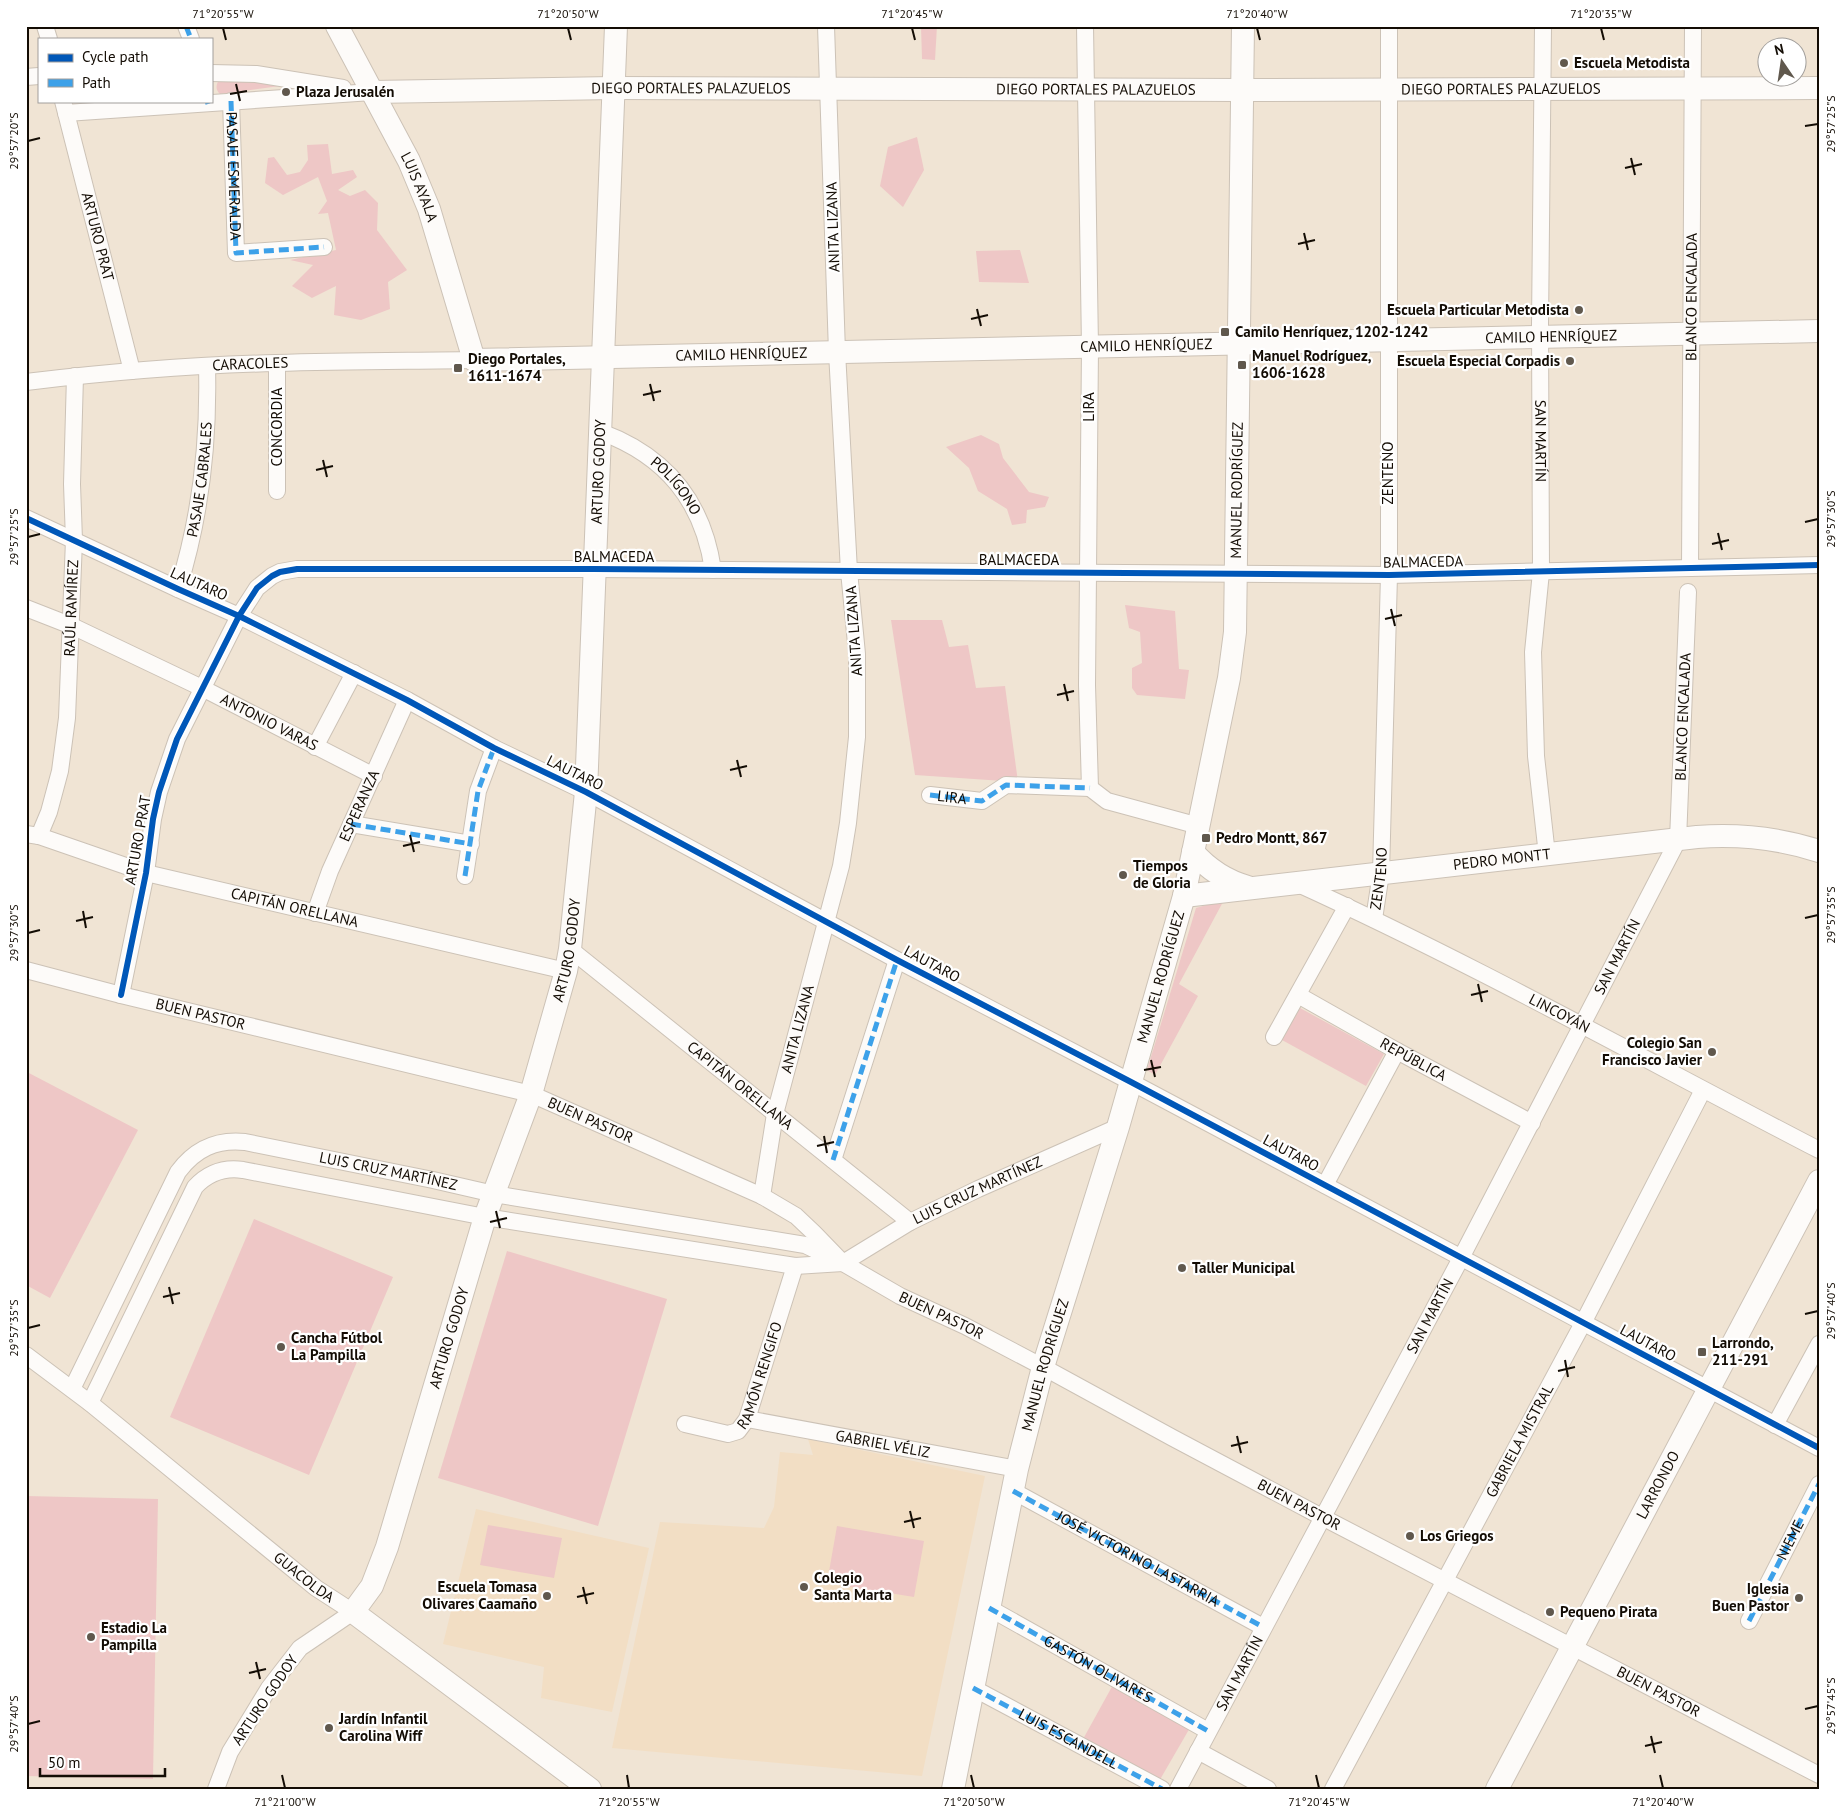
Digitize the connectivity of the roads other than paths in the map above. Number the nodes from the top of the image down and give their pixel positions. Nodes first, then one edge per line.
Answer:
1 (186, 26) edge
2 (337, 26) edge
3 (616, 26) edge
4 (826, 26) edge
5 (1085, 26) edge
6 (1243, 26) edge
7 (1389, 26) edge
8 (1543, 26) edge
9 (1693, 26) edge
10 (191, 38) edge
11 (212, 73) edge
12 (614, 88) junction
13 (828, 88) junction
14 (1694, 88) junction
15 (1819, 88) edge
16 (1086, 89) junction
17 (1542, 89) junction
18 (1242, 90) junction
19 (1388, 90) junction
20 (372, 92) junction
21 (207, 102) edge
22 (231, 102) junction
23 (64, 107) edge
24 (324, 247) dead end
25 (1819, 331) edge
26 (1690, 334) junction
27 (1540, 337) junction
28 (1388, 340) junction
29 (1238, 344) junction
30 (1090, 347) junction
31 (837, 352) junction
32 (604, 358) junction
33 (474, 360) junction
34 (277, 363) junction
35 (207, 366) junction
36 (132, 371) junction
37 (75, 376) junction
38 (26, 382) edge
39 (601, 432) junction
40 (277, 491) dead end
41 (26, 518) edge
42 (74, 540) junction
43 (1819, 565) edge
44 (1690, 568) junction
45 (594, 569) junction
46 (713, 570) junction
47 (849, 571) junction
48 (1540, 572) junction
49 (1088, 573) junction
50 (1236, 574) junction
51 (1389, 575) junction
52 (178, 590) junction
53 (1688, 592) dead end
54 (26, 608) edge
55 (239, 616) junction
56 (72, 626) junction
57 (354, 673) junction
58 (202, 688) junction
59 (407, 700) junction
60 (314, 747) junction
61 (494, 748) junction
62 (374, 776) junction
63 (1090, 788) junction
64 (586, 792) junction
65 (930, 795) dead end
66 (351, 824) junction
67 (1199, 826) junction
68 (33, 835) edge
69 (1678, 840) junction
70 (471, 844) junction
71 (1819, 851) edge
72 (1194, 852) junction
73 (1547, 855) junction
74 (146, 873) junction
75 (1381, 873) junction
76 (465, 876) dead end
77 (1296, 883) junction
78 (1251, 888) junction
79 (1184, 896) junction
80 (1347, 906) junction
81 (315, 912) junction
82 (827, 920) junction
83 (1374, 920) junction
84 (570, 949) junction
85 (897, 960) junction
86 (26, 970) edge
87 (566, 971) junction
88 (121, 995) junction
89 (1298, 995) junction
90 (1583, 1024) junction
91 (1274, 1037) dead end
92 (1396, 1051) junction
93 (1131, 1082) junction
94 (1702, 1090) junction
95 (531, 1094) junction
96 (775, 1114) junction
97 (1532, 1123) junction
98 (1118, 1127) junction
99 (1819, 1150) edge
100 (833, 1160) junction
101 (1819, 1181) edge
102 (1325, 1185) junction
103 (494, 1194) junction
104 (762, 1196) junction
105 (485, 1217) junction
106 (910, 1222) junction
107 (1461, 1258) junction
108 (843, 1263) junction
109 (795, 1266) junction
110 (1583, 1323) junction
111 (1819, 1344) edge
112 (26, 1355) edge
113 (1043, 1367) junction
114 (72, 1389) junction
115 (1708, 1390) junction
116 (90, 1403) junction
117 (747, 1419) junction
118 (686, 1424) dead end
119 (1775, 1425) junction
120 (1819, 1448) edge
121 (1017, 1469) junction
122 (1819, 1484) edge
123 (1013, 1491) junction
124 (1322, 1517) junction
125 (1445, 1579) junction
126 (989, 1608) junction
127 (353, 1612) junction
128 (1749, 1621) dead end
129 (1263, 1627) junction
130 (1573, 1647) junction
131 (973, 1688) junction
132 (1208, 1731) junction
133 (1198, 1751) junction
134 (1819, 1775) edge
135 (216, 1789) edge
136 (590, 1789) edge
137 (952, 1789) edge
138 (1162, 1789) edge
139 (1178, 1789) edge
140 (1268, 1789) edge
141 (1333, 1789) edge
142 (1497, 1789) edge

1 - 10 street
2 - 20 street, LUIS AYALA
3 - 12 street, ARTURO GODOY
4 - 13 street, ANITA LIZANA
5 - 16 street, LIRA
6 - 18 street, MANUEL RODRÍGUEZ
7 - 19 street, ZENTENO
8 - 17 street, SAN MARTÍN
9 - 14 street, BLANCO ENCALADA
11 - 20 street, DIEGO PORTALES PALAZUELOS
12 - 13 street, DIEGO PORTALES PALAZUELOS
12 - 20 street, DIEGO PORTALES PALAZUELOS
12 - 32 street, ARTURO GODOY
13 - 16 street, DIEGO PORTALES PALAZUELOS
13 - 31 street, ANITA LIZANA
14 - 15 street, DIEGO PORTALES PALAZUELOS
14 - 17 street, DIEGO PORTALES PALAZUELOS
14 - 26 street, BLANCO ENCALADA
16 - 18 street, DIEGO PORTALES PALAZUELOS
16 - 30 street, LIRA
17 - 19 street, DIEGO PORTALES PALAZUELOS
17 - 27 street, SAN MARTÍN
18 - 19 street, DIEGO PORTALES PALAZUELOS
18 - 29 street, MANUEL RODRÍGUEZ
19 - 28 street, ZENTENO
20 - 22 street, DIEGO PORTALES PALAZUELOS
20 - 33 street, LUIS AYALA
21 - 22 street, DIEGO PORTALES PALAZUELOS
21 - 23 street, DIEGO PORTALES PALAZUELOS
22 - 24 street, PASAJE ESMERALDA
23 - 36 street, ARTURO PRAT
25 - 26 street, CAMILO HENRÍQUEZ
26 - 27 street, CAMILO HENRÍQUEZ
26 - 44 street, BLANCO ENCALADA
27 - 28 street, CAMILO HENRÍQUEZ
27 - 48 street, SAN MARTÍN
28 - 29 street, CAMILO HENRÍQUEZ
28 - 51 street, ZENTENO
29 - 30 street, CAMILO HENRÍQUEZ
29 - 50 street, MANUEL RODRÍGUEZ
30 - 31 street, CAMILO HENRÍQUEZ
30 - 49 street, LIRA
31 - 32 street, CAMILO HENRÍQUEZ
31 - 47 street, ANITA LIZANA
32 - 33 street, CAMILO HENRÍQUEZ
32 - 39 street, ARTURO GODOY
33 - 34 street, CARACOLES
34 - 35 street, CARACOLES
34 - 40 street, CONCORDIA
35 - 36 street, CARACOLES
35 - 52 street, PASAJE CABRALES
36 - 37 street, CARACOLES
37 - 38 street, CARACOLES
37 - 42 street, RAÚL RAMÍREZ
39 - 45 street, ARTURO GODOY
39 - 46 street, POLÍGONO
41 - 42 street, LAUTARO
42 - 52 street, LAUTARO
42 - 56 street, RAÚL RAMÍREZ
43 - 44 street, BALMACEDA
44 - 48 street, BALMACEDA
45 - 46 street, BALMACEDA
45 - 55 street, BALMACEDA
45 - 64 street, ARTURO GODOY
46 - 47 street, BALMACEDA
47 - 49 street, BALMACEDA
47 - 82 street, ANITA LIZANA
48 - 51 street, BALMACEDA
48 - 73 street, SAN MARTÍN
49 - 50 street, BALMACEDA
49 - 63 street, LIRA
50 - 51 street, BALMACEDA
50 - 67 street, MANUEL RODRÍGUEZ
51 - 75 street, ZENTENO
52 - 55 street, LAUTARO
53 - 69 street, BLANCO ENCALADA
54 - 56 street, ANTONIO VARAS
55 - 57 street, LAUTARO
55 - 58 street, ARTURO PRAT
56 - 58 street, ANTONIO VARAS
56 - 68 street, RAÚL RAMÍREZ
57 - 59 street, LAUTARO
57 - 60 street
58 - 60 street, ANTONIO VARAS
58 - 74 street, ARTURO PRAT
59 - 61 street, LAUTARO
59 - 62 street, ESPERANZA
60 - 62 street, ANTONIO VARAS
61 - 64 street, LAUTARO
61 - 70 street
62 - 66 street, ESPERANZA
63 - 65 street, LIRA
63 - 67 street
64 - 82 street, LAUTARO
64 - 84 street, ARTURO GODOY
66 - 70 street
66 - 81 street, ESPERANZA
67 - 72 street, MANUEL RODRÍGUEZ
68 - 74 street, CAPITÁN ORELLANA
69 - 71 street, PEDRO MONTT
69 - 73 street, PEDRO MONTT
69 - 90 street, SAN MARTÍN
70 - 76 street
72 - 78 street
72 - 79 street, MANUEL RODRÍGUEZ
73 - 75 street, PEDRO MONTT
74 - 81 street, CAPITÁN ORELLANA
74 - 88 street, ARTURO PRAT
75 - 77 street, PEDRO MONTT
75 - 83 street, ZENTENO
77 - 78 street, PEDRO MONTT
77 - 80 street, LINCOYÁN
78 - 79 street, PEDRO MONTT
79 - 93 street, MANUEL RODRÍGUEZ
80 - 83 street, LINCOYÁN
80 - 89 street
81 - 87 street, CAPITÁN ORELLANA
82 - 85 street, LAUTARO
82 - 96 street, ANITA LIZANA
83 - 90 street, LINCOYÁN
84 - 87 street, ARTURO GODOY
84 - 96 street, CAPITÁN ORELLANA
85 - 93 street, LAUTARO
85 - 100 street
86 - 88 street, BUEN PASTOR
87 - 95 street, ARTURO GODOY
88 - 95 street, BUEN PASTOR
89 - 91 street
89 - 92 street, REPÚBLICA
90 - 94 street, LINCOYÁN
90 - 97 street, SAN MARTÍN
92 - 97 street, REPÚBLICA
92 - 102 street
93 - 98 street, MANUEL RODRÍGUEZ
93 - 102 street, LAUTARO
94 - 99 street, LINCOYÁN
94 - 110 street, GABRIELA MISTRAL
95 - 103 street, ARTURO GODOY
95 - 104 street, BUEN PASTOR
96 - 100 street, CAPITÁN ORELLANA
96 - 104 street, ANITA LIZANA
97 - 107 street, SAN MARTÍN
98 - 106 street, LUIS CRUZ MARTÍNEZ
98 - 113 street, MANUEL RODRÍGUEZ
100 - 106 street, CAPITÁN ORELLANA
101 - 115 street, LARRONDO
102 - 107 street, LAUTARO
103 - 105 street, ARTURO GODOY
103 - 108 street, LUIS CRUZ MARTÍNEZ
103 - 114 street, LUIS CRUZ MARTÍNEZ
104 - 108 street, BUEN PASTOR
105 - 109 street, LUIS CRUZ MARTÍNEZ
105 - 116 street, LUIS CRUZ MARTÍNEZ
105 - 127 street, ARTURO GODOY
106 - 108 street, LUIS CRUZ MARTÍNEZ
107 - 110 street, LAUTARO
107 - 124 street, SAN MARTÍN
108 - 109 street, LUIS CRUZ MARTÍNEZ
108 - 113 street, BUEN PASTOR
109 - 117 street, RAMÓN RENGIFO
110 - 115 street, LAUTARO
110 - 125 street, GABRIELA MISTRAL
111 - 119 street
112 - 114 street, GUACOLDA
113 - 121 street, MANUEL RODRÍGUEZ
113 - 124 street, BUEN PASTOR
114 - 116 street, GUACOLDA
115 - 119 street, LAUTARO
115 - 130 street, LARRONDO
116 - 127 street, GUACOLDA
117 - 118 street, RAMÓN RENGIFO
117 - 121 street, GABRIEL VÉLIZ
119 - 120 street, LAUTARO
121 - 123 street, MANUEL RODRÍGUEZ
122 - 128 street, NIEME
123 - 126 street, MANUEL RODRÍGUEZ
123 - 129 street, JOSÉ VICTORINO LASTARRIA
124 - 125 street, BUEN PASTOR
124 - 129 street, SAN MARTÍN
125 - 130 street, BUEN PASTOR
125 - 141 street, GABRIELA MISTRAL
126 - 131 street, MANUEL RODRÍGUEZ
126 - 132 street, GASTÓN OLIVARES
127 - 135 street, ARTURO GODOY
127 - 136 street, GUACOLDA
129 - 132 street, SAN MARTÍN
130 - 134 street, BUEN PASTOR
130 - 142 street, LARRONDO
131 - 137 street, MANUEL RODRÍGUEZ
131 - 138 street, LUIS ESCANDELL
132 - 133 street, SAN MARTÍN
133 - 139 street, SAN MARTÍN
133 - 140 street

